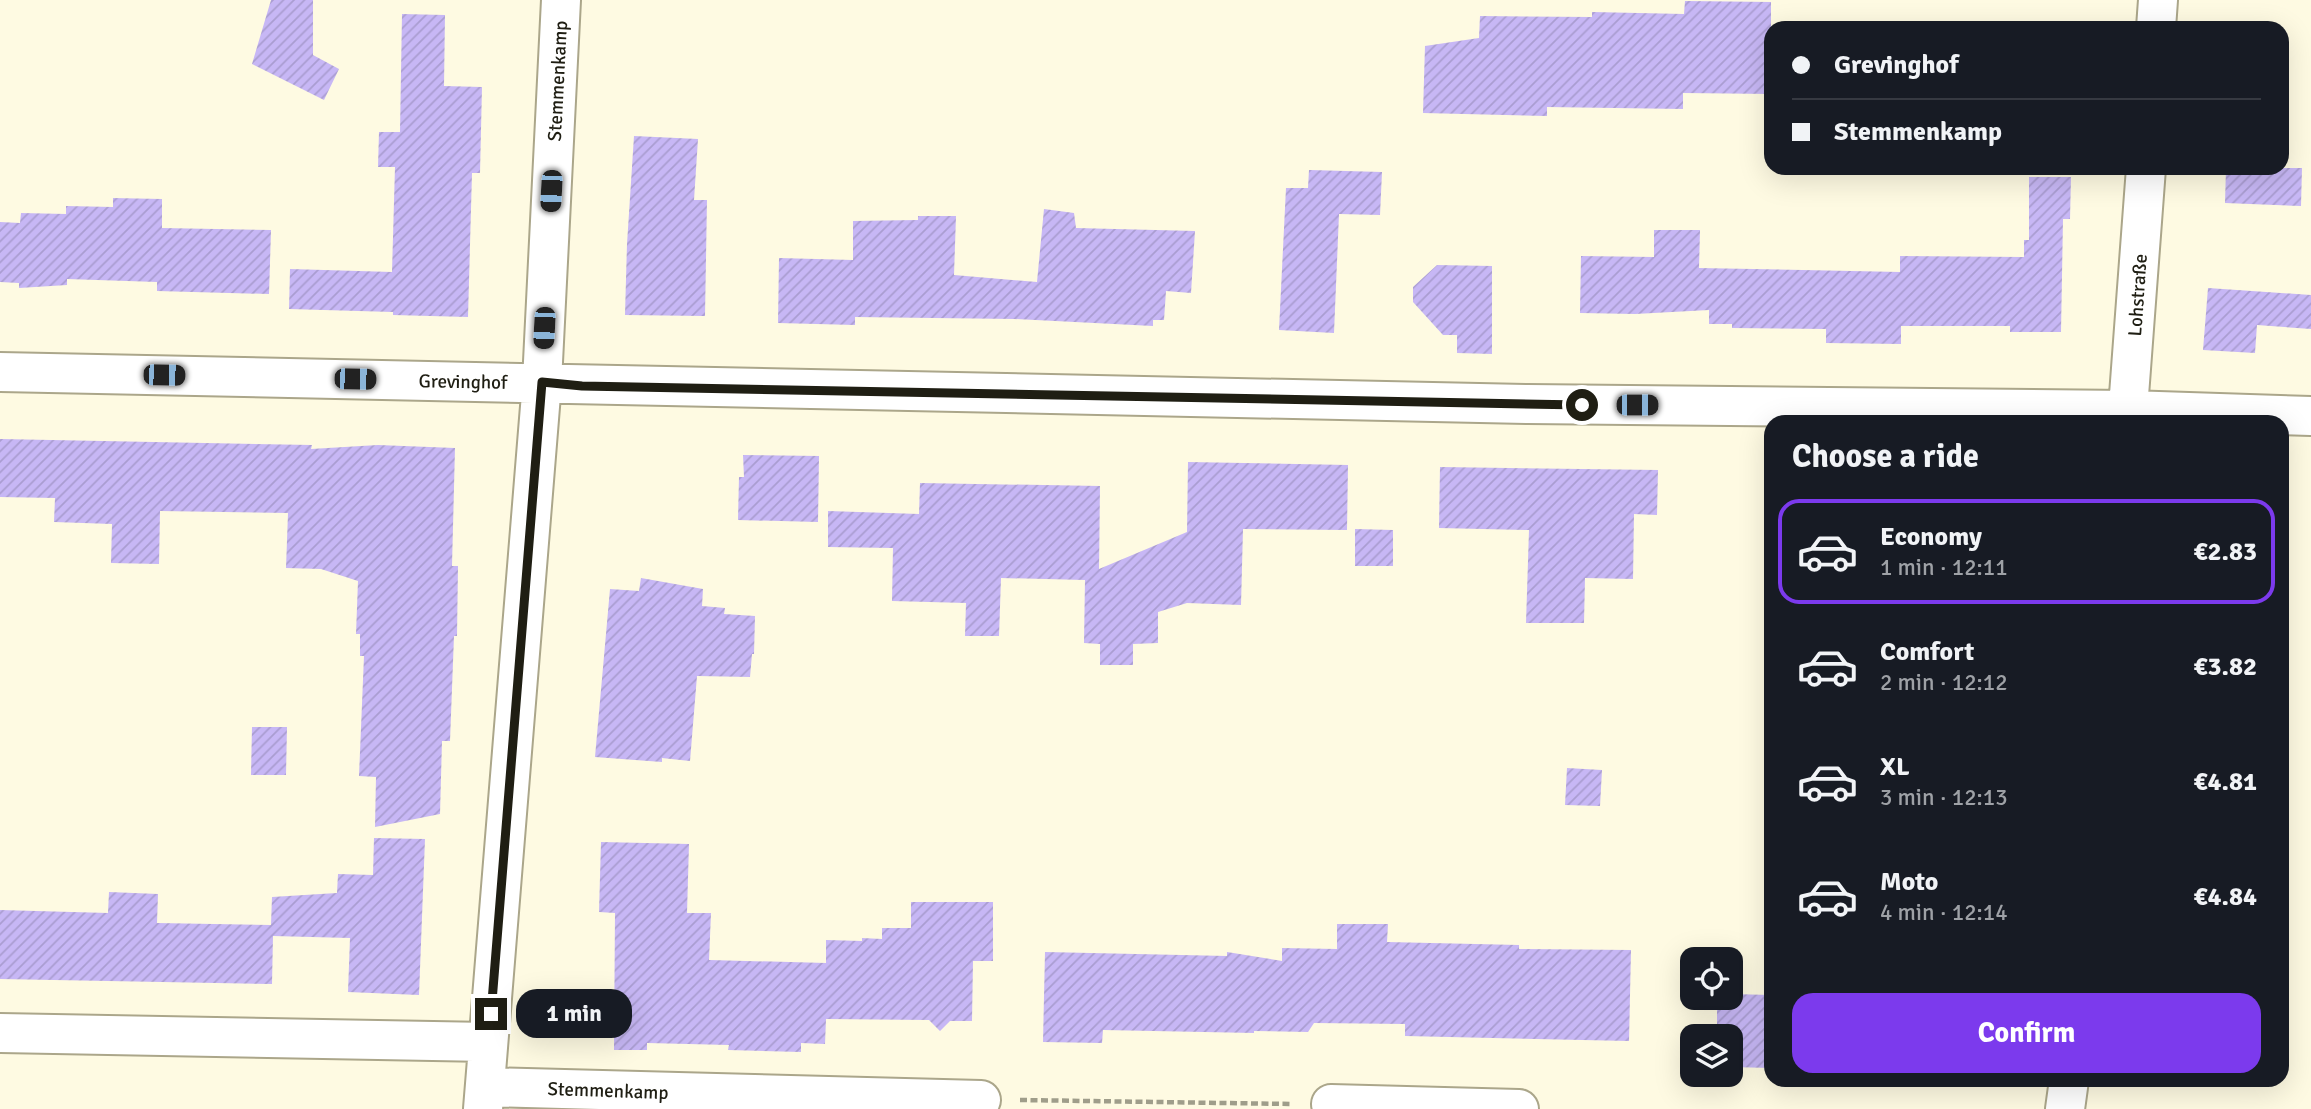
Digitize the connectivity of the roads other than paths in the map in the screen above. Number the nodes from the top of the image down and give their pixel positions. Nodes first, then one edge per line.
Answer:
1 (561, 0) edge
2 (2158, 0) edge
3 (2156, 21) edge
4 (2145, 175) edge
5 (0, 372) edge
6 (542, 382) junction
7 (2076, 415) edge
8 (2127, 415) edge
9 (2289, 416) edge
10 (2311, 416) edge
11 (0, 1033) edge
12 (488, 1042) junction
13 (2068, 1087) edge
14 (484, 1098) edge
15 (981, 1100) road end
16 (1331, 1104) road end
17 (1520, 1109) edge
18 (2065, 1109) edge

1 - 6 street, Stemmenkamp
2 - 3 street
4 - 8 street, Lohstraße
5 - 6 street, Grevinghof
6 - 7 street, Grevinghof
6 - 12 street, Stemmenkamp
9 - 10 street, Grevinghof
11 - 12 street
12 - 14 street, Stemmenkamp
13 - 18 street
14 - 15 street, Stemmenkamp
16 - 17 street

